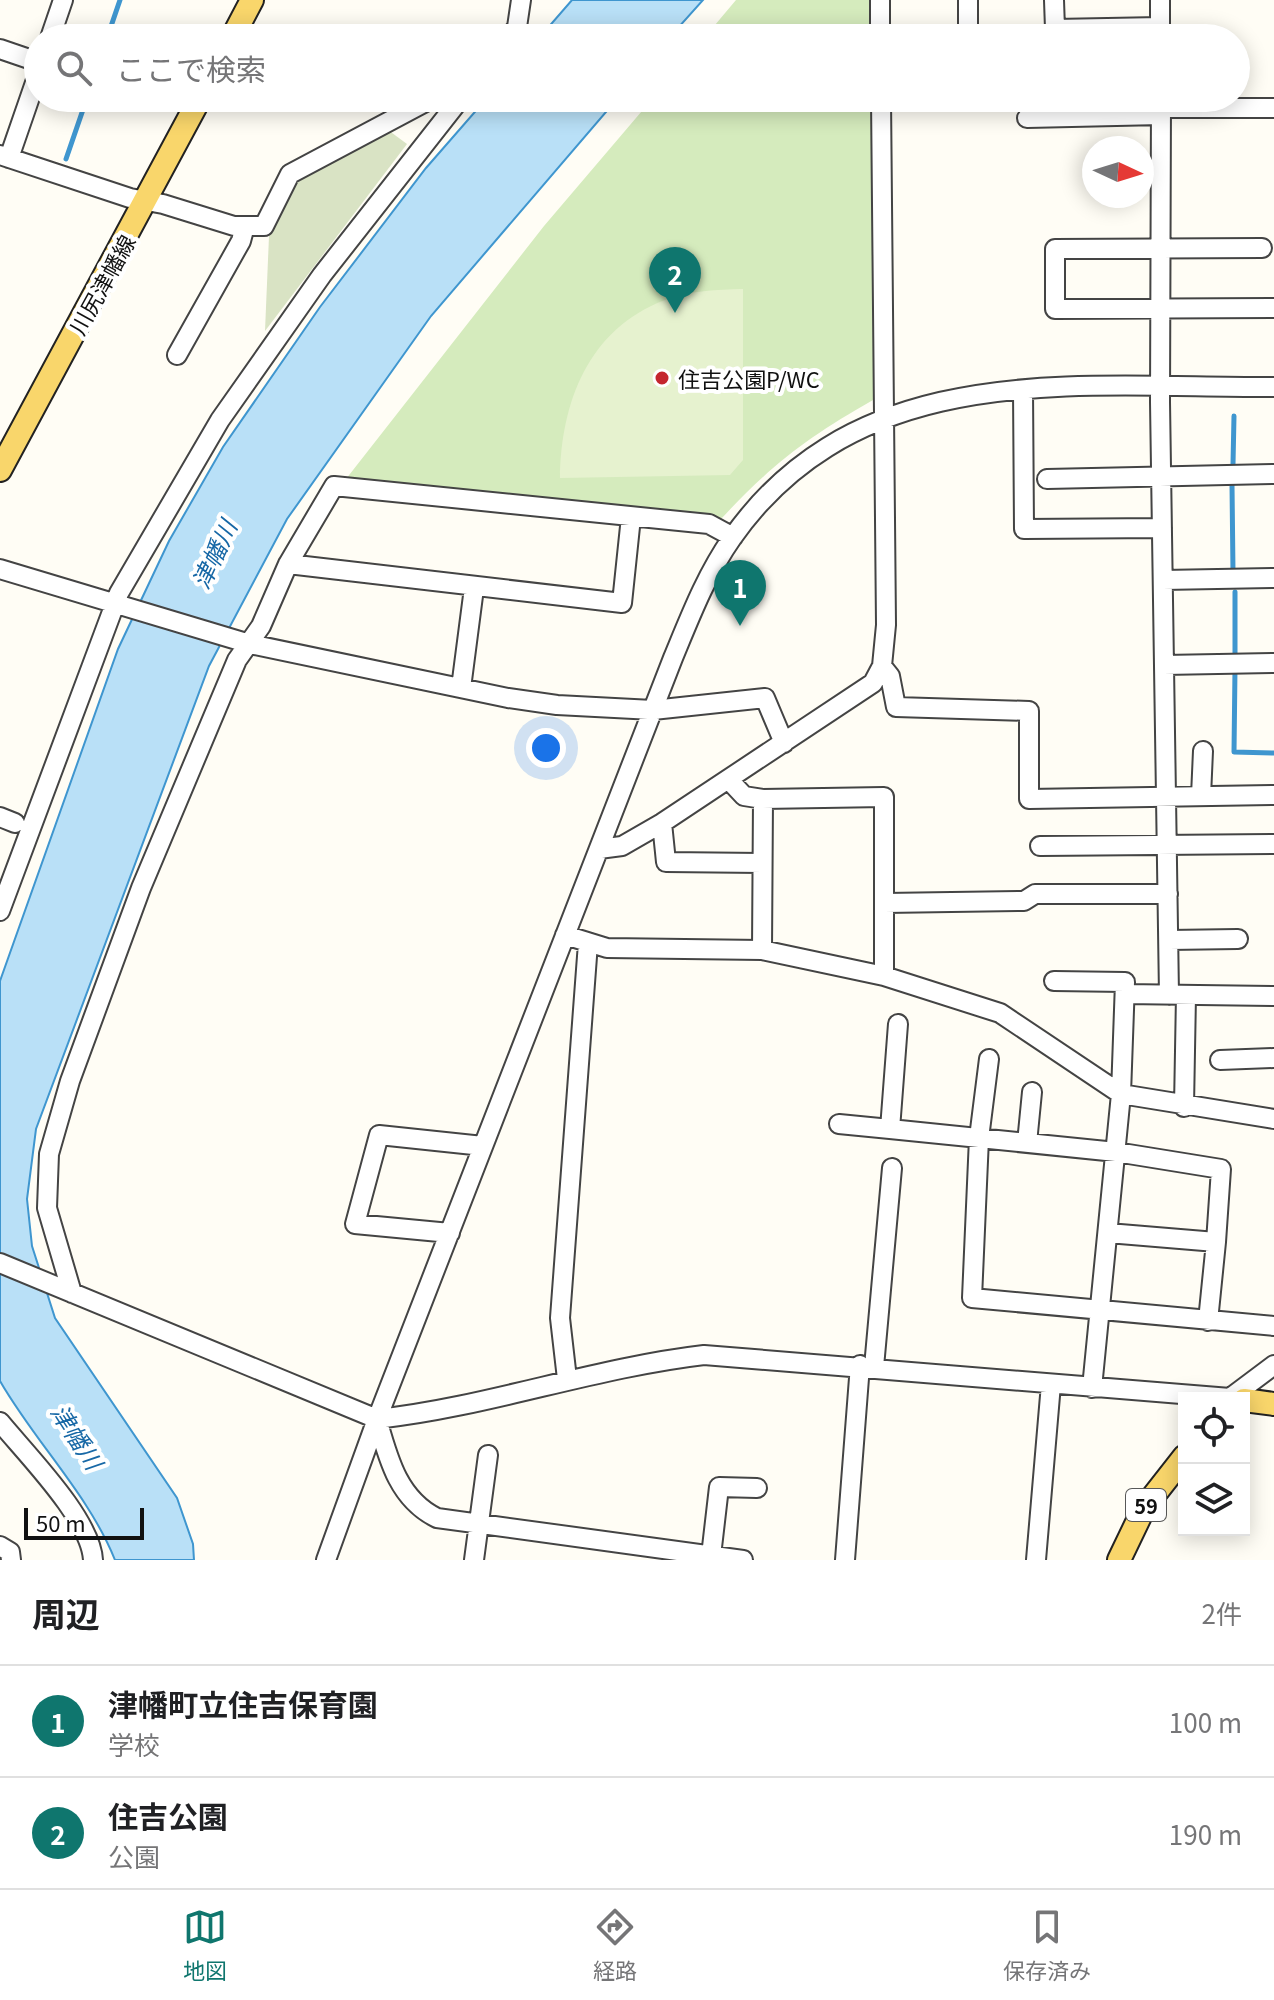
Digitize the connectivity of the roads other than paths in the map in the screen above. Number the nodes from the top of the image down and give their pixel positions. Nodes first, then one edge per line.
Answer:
1 (63, 0) edge
2 (252, 0) edge
3 (521, 0) edge
4 (880, 0) edge
5 (968, 0) edge
6 (1054, 0) edge
7 (1160, 0) edge
8 (55, 24) edge
9 (239, 24) edge
10 (517, 24) edge
11 (880, 24) edge
12 (968, 24) edge
13 (1055, 24) edge
14 (1160, 24) edge
15 (0, 49) edge
16 (24, 57) edge
17 (24, 108) edge
18 (1250, 108) edge
19 (1274, 108) edge
20 (193, 112) edge
21 (407, 112) edge
22 (450, 112) edge
23 (881, 112) edge
24 (1100, 112) edge
25 (1161, 112) edge
26 (1027, 118) dead end
27 (4, 157) edge
28 (146, 202) junction
29 (245, 226) junction
30 (1161, 248) junction
31 (1262, 248) dead end
32 (1274, 308) edge
33 (1161, 309) junction
34 (177, 355) dead end
35 (1274, 387) edge
36 (1161, 388) junction
37 (1023, 390) junction
38 (883, 418) junction
39 (0, 470) edge
40 (1161, 474) junction
41 (1274, 474) edge
42 (1047, 479) dead end
43 (631, 517) junction
44 (1162, 528) junction
45 (733, 537) junction
46 (288, 564) junction
47 (0, 569) edge
48 (1274, 578) edge
49 (1163, 580) junction
50 (474, 588) junction
51 (118, 605) junction
52 (245, 643) junction
53 (1274, 663) edge
54 (1164, 665) junction
55 (882, 666) junction
56 (461, 688) junction
57 (653, 710) junction
58 (784, 743) junction
59 (1203, 751) dead end
60 (729, 780) junction
61 (1274, 795) edge
62 (1167, 796) junction
63 (1201, 796) junction
64 (763, 799) junction
65 (662, 823) junction
66 (1274, 844) edge
67 (1040, 846) dead end
68 (1168, 846) junction
69 (599, 849) junction
70 (762, 863) junction
71 (1168, 894) junction
72 (885, 903) junction
73 (0, 911) edge
74 (565, 935) junction
75 (1238, 939) dead end
76 (1169, 940) junction
77 (588, 943) junction
78 (762, 950) junction
79 (884, 976) junction
80 (1067, 977) dead end
81 (1125, 994) junction
82 (1178, 995) junction
83 (1274, 996) edge
84 (898, 1024) dead end
85 (1274, 1058) edge
86 (989, 1059) dead end
87 (1220, 1060) dead end
88 (1032, 1092) dead end
89 (1121, 1094) junction
90 (1184, 1107) junction
91 (1274, 1119) edge
92 (839, 1124) dead end
93 (890, 1129) junction
94 (979, 1138) junction
95 (1027, 1143) junction
96 (483, 1146) junction
97 (1116, 1152) junction
98 (892, 1168) dead end
99 (450, 1233) junction
100 (1108, 1233) junction
101 (1216, 1242) junction
102 (0, 1263) edge
103 (72, 1293) junction
104 (1100, 1311) junction
105 (1208, 1321) junction
106 (1274, 1326) edge
107 (1274, 1365) edge
108 (867, 1366) junction
109 (567, 1379) junction
110 (1051, 1384) junction
111 (1092, 1388) junction
112 (1250, 1401) edge
113 (1274, 1404) edge
114 (377, 1419) junction
115 (0, 1422) edge
116 (488, 1455) dead end
117 (1179, 1464) edge
118 (757, 1488) dead end
119 (479, 1525) junction
120 (0, 1546) edge
121 (596, 1551) edge
122 (711, 1556) junction
123 (11, 1560) edge
124 (93, 1560) edge
125 (326, 1560) edge
126 (474, 1560) edge
127 (743, 1560) edge
128 (845, 1560) edge
129 (1036, 1560) edge
130 (1119, 1560) edge

1 - 8 street
2 - 9 main road
3 - 10 street
4 - 11 street
5 - 12 street
6 - 13 street
7 - 14 street
15 - 16 street
17 - 27 street
18 - 19 street
20 - 28 main road, 川尻津幡線
21 - 29 street
22 - 51 street
23 - 38 street
24 - 26 street
25 - 30 street
27 - 28 street
28 - 29 street
28 - 39 main road, 川尻津幡線
29 - 34 street
30 - 31 street
30 - 33 street
30 - 33 street
32 - 33 street
33 - 36 street
35 - 36 street
36 - 37 street
36 - 40 street
37 - 38 street
37 - 44 street
38 - 45 street
38 - 55 street
40 - 41 street
40 - 42 street
40 - 44 street
43 - 45 street
43 - 46 street
43 - 50 street
44 - 49 street
45 - 57 street
46 - 50 street
46 - 52 street
47 - 51 street
48 - 49 street
49 - 54 street
50 - 56 street
51 - 52 street
51 - 73 street
52 - 56 street
52 - 103 street
53 - 54 street
54 - 62 street
55 - 58 street
55 - 62 street
56 - 57 street
57 - 58 street
57 - 69 street
58 - 60 street
59 - 63 street
60 - 64 street
60 - 65 street
61 - 63 street
62 - 63 street
62 - 68 street
64 - 70 street
64 - 72 street
65 - 69 street
65 - 70 street
66 - 68 street
67 - 68 street
68 - 71 street
69 - 74 street
70 - 78 street
71 - 72 street
71 - 76 street
72 - 79 street
74 - 77 street
74 - 96 street
75 - 76 street
76 - 82 street
77 - 78 street
77 - 109 street
78 - 79 street
79 - 89 street
80 - 81 street
81 - 82 street
81 - 89 street
82 - 83 street
82 - 90 street
84 - 93 street
85 - 87 street
86 - 94 street
88 - 95 street
89 - 90 street
89 - 97 street
90 - 91 street
92 - 93 street
93 - 94 street
94 - 95 street
94 - 104 street
95 - 97 street
96 - 99 street
96 - 99 street
97 - 100 street
97 - 101 street
98 - 108 street
99 - 114 street
100 - 101 street
100 - 104 street
101 - 105 street
102 - 103 street
103 - 114 street
104 - 105 street
104 - 111 street
105 - 106 street
107 - 111 street
108 - 109 street
108 - 110 street
108 - 128 street
109 - 114 street
110 - 111 street
110 - 129 street
112 - 113 main road
114 - 119 street
114 - 125 street
115 - 124 street
116 - 119 street
117 - 130 main road, 59
118 - 122 street
119 - 121 street
119 - 126 street
120 - 123 street
121 - 122 street
122 - 127 street

